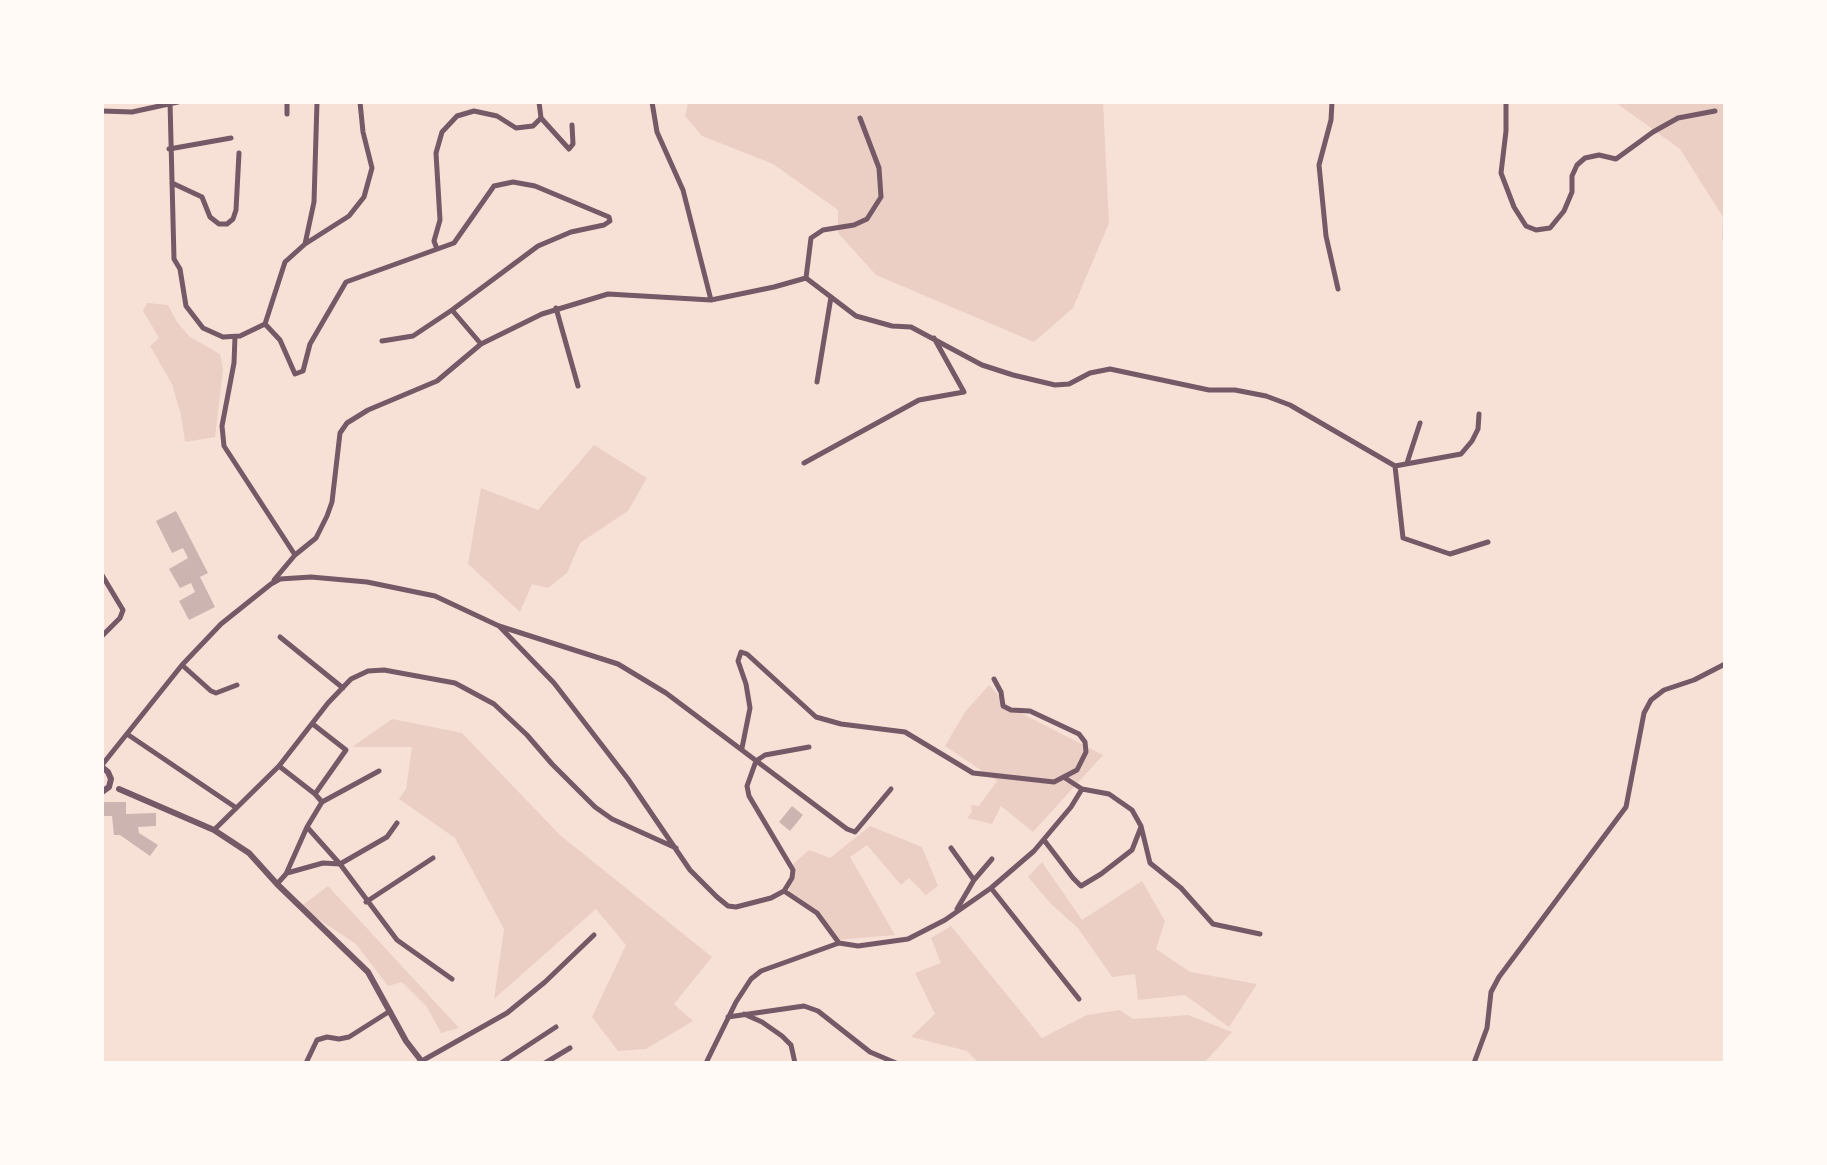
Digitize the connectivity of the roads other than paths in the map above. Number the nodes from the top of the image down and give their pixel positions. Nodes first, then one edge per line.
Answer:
1 (178, 102) edge
2 (287, 102) edge
3 (317, 102) edge
4 (360, 102) edge
5 (539, 102) edge
6 (652, 102) edge
7 (1332, 102) edge
8 (1506, 102) edge
9 (170, 103) edge
10 (102, 111) edge
11 (1715, 111) dead end
12 (287, 114) dead end
13 (541, 118) junction
14 (860, 118) dead end
15 (572, 125) dead end
16 (231, 138) dead end
17 (169, 149) junction
18 (239, 153) dead end
19 (172, 183) junction
20 (305, 244) junction
21 (437, 249) junction
22 (806, 278) junction
23 (1338, 289) dead end
24 (831, 297) junction
25 (711, 300) junction
26 (556, 308) junction
27 (452, 310) junction
28 (265, 324) junction
29 (235, 337) junction
30 (934, 337) junction
31 (382, 341) dead end
32 (481, 344) junction
33 (817, 382) dead end
34 (578, 386) dead end
35 (1479, 414) dead end
36 (1420, 423) dead end
37 (804, 463) dead end
38 (1407, 463) junction
39 (1395, 466) junction
40 (1488, 542) dead end
41 (295, 555) junction
42 (102, 575) edge
43 (271, 584) junction
44 (499, 626) junction
45 (102, 636) edge
46 (280, 637) dead end
47 (1725, 664) edge
48 (182, 665) junction
49 (994, 679) dead end
50 (237, 685) dead end
51 (343, 688) junction
52 (314, 725) junction
53 (127, 734) junction
54 (809, 747) dead end
55 (742, 749) junction
56 (756, 761) junction
57 (102, 766) edge
58 (279, 766) junction
59 (379, 771) dead end
60 (1065, 778) junction
61 (111, 779) junction
62 (119, 789) junction
63 (891, 789) dead end
64 (1082, 789) junction
65 (104, 791) edge
66 (315, 794) junction
67 (322, 802) junction
68 (235, 807) junction
69 (397, 823) dead end
70 (1141, 826) junction
71 (307, 827) junction
72 (214, 830) junction
73 (1044, 840) junction
74 (676, 848) junction
75 (951, 848) dead end
76 (433, 858) dead end
77 (992, 859) dead end
78 (340, 864) junction
79 (286, 874) junction
80 (974, 880) junction
81 (277, 884) junction
82 (991, 888) junction
83 (784, 891) junction
84 (366, 902) junction
85 (955, 913) junction
86 (1260, 934) dead end
87 (594, 935) dead end
88 (839, 943) junction
89 (452, 979) dead end
90 (1079, 999) dead end
91 (390, 1011) junction
92 (743, 1014) junction
93 (727, 1017) junction
94 (556, 1027) dead end
95 (570, 1048) dead end
96 (421, 1062) edge
97 (306, 1063) edge
98 (501, 1063) edge
99 (545, 1063) edge
100 (706, 1063) edge
101 (795, 1063) edge
102 (896, 1063) edge
103 (1474, 1063) edge

1 - 9 street
2 - 12 street
3 - 20 street
4 - 20 street
5 - 13 street
6 - 25 street
7 - 23 street
8 - 11 street
9 - 10 street
9 - 17 street
13 - 15 street
13 - 21 street
14 - 22 street
16 - 17 street
17 - 19 street
18 - 19 street
19 - 29 street
20 - 28 street
21 - 27 street
21 - 28 street
22 - 24 street
22 - 25 street
24 - 30 street
24 - 33 street
25 - 26 street
26 - 32 street
26 - 34 street
27 - 31 street
27 - 32 street
28 - 29 street
29 - 41 street
30 - 37 street
30 - 39 street
32 - 41 street
35 - 38 street
36 - 38 street
38 - 39 street
39 - 40 street
41 - 43 street
42 - 45 street
43 - 44 street
43 - 48 street
44 - 55 street
44 - 74 street
46 - 51 street
47 - 103 street
48 - 50 street
48 - 53 street
49 - 60 street
51 - 52 street
51 - 74 street
52 - 58 street
52 - 66 street
53 - 57 street
53 - 68 street
54 - 56 street
55 - 56 street
55 - 60 street
56 - 63 street
56 - 83 street
57 - 61 street
58 - 66 street
58 - 68 street
59 - 67 street
60 - 64 street
61 - 62 street
61 - 65 street
62 - 65 street
62 - 72 street
64 - 70 street
64 - 73 street
66 - 67 street
67 - 71 street
68 - 72 street
69 - 78 street
70 - 73 street
70 - 86 street
71 - 78 street
71 - 79 street
72 - 81 street
73 - 82 street
74 - 83 street
75 - 80 street
76 - 84 street
77 - 80 street
78 - 79 street
78 - 84 street
79 - 81 street
80 - 85 street
81 - 91 street
82 - 85 street
82 - 90 street
83 - 88 street
84 - 89 street
85 - 88 street
87 - 96 street
88 - 93 street
91 - 96 street
91 - 97 street
92 - 93 street
92 - 101 street
92 - 102 street
93 - 100 street
94 - 98 street
95 - 99 street

